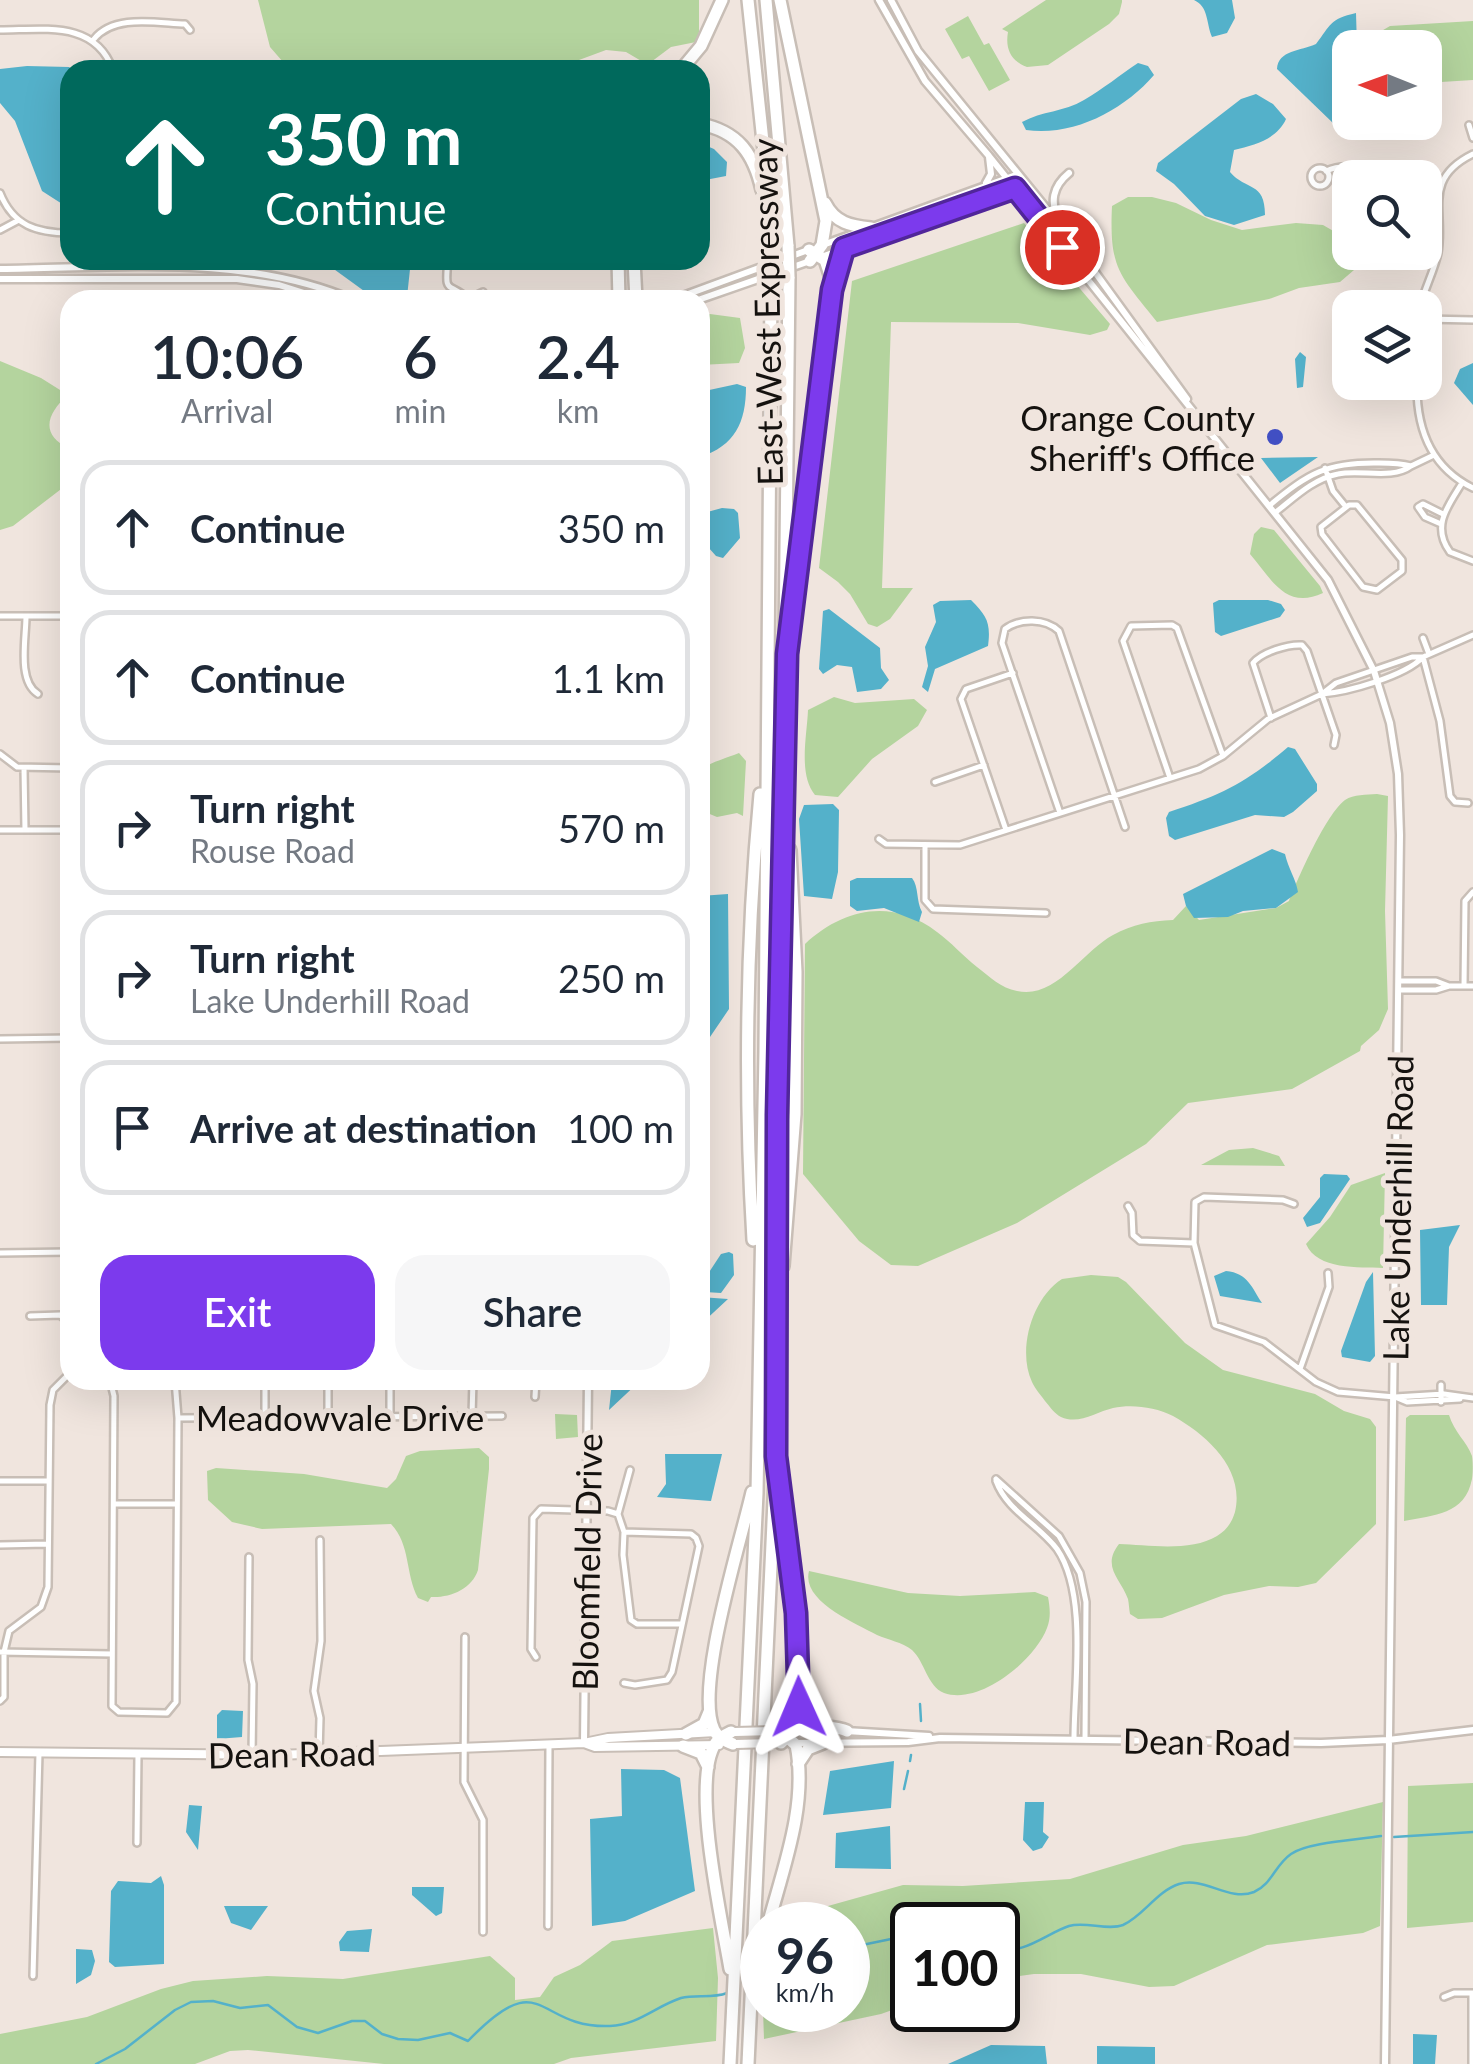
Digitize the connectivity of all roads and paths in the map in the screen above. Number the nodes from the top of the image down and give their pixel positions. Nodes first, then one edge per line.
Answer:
1 (722, 0) edge
2 (748, 0) edge
3 (766, 0) edge
4 (780, 0) edge
5 (879, 0) edge
6 (891, 0) edge
7 (0, 30) edge
8 (190, 30) dead end
9 (94, 40) junction
10 (109, 60) edge
11 (689, 60) edge
12 (1469, 125) dead end
13 (710, 126) edge
14 (1473, 138) edge
15 (1473, 154) edge
16 (989, 156) junction
17 (1332, 169) edge
18 (1326, 171) dead end
19 (1069, 173) dead end
20 (1016, 176) junction
21 (1006, 178) junction
22 (984, 186) junction
23 (1025, 186) junction
24 (1015, 188) junction
25 (1442, 188) edge
26 (0, 193) edge
27 (823, 199) junction
28 (17, 221) junction
29 (871, 228) junction
30 (1061, 228) junction
31 (0, 230) edge
32 (60, 232) edge
33 (844, 248) junction
34 (770, 249) junction
35 (816, 253) junction
36 (60, 265) edge
37 (0, 268) edge
38 (250, 270) edge
39 (0, 280) edge
40 (322, 287) junction
41 (294, 290) edge
42 (322, 290) edge
43 (329, 290) edge
44 (703, 290) edge
45 (832, 290) junction
46 (710, 295) edge
47 (1442, 319) edge
48 (1473, 320) edge
49 (1418, 400) edge
50 (1195, 413) junction
51 (1434, 455) junction
52 (1380, 463) junction
53 (1410, 466) junction
54 (1325, 468) junction
55 (1379, 472) junction
56 (1328, 477) junction
57 (1462, 483) junction
58 (1473, 488) edge
59 (1346, 507) junction
60 (1273, 509) junction
61 (1444, 514) junction
62 (1440, 524) junction
63 (1473, 561) edge
64 (0, 616) edge
65 (26, 616) junction
66 (60, 616) edge
67 (1473, 635) edge
68 (1423, 638) dead end
69 (787, 654) junction
70 (1426, 655) junction
71 (1012, 673) junction
72 (1375, 675) junction
73 (38, 694) dead end
74 (1322, 694) junction
75 (1270, 718) junction
76 (1334, 745) dead end
77 (0, 754) edge
78 (1223, 756) junction
79 (984, 765) junction
80 (24, 768) junction
81 (60, 768) edge
82 (1170, 778) junction
83 (935, 782) dead end
84 (1115, 796) junction
85 (1468, 803) dead end
86 (1060, 813) junction
87 (1125, 827) dead end
88 (0, 830) edge
89 (25, 830) junction
90 (60, 830) edge
91 (1006, 830) junction
92 (878, 839) dead end
93 (925, 845) junction
94 (1473, 892) edge
95 (1046, 914) dead end
96 (1464, 922) junction
97 (1473, 922) edge
98 (1399, 985) junction
99 (1464, 986) junction
100 (1473, 986) edge
101 (60, 1038) edge
102 (0, 1039) edge
103 (1294, 1204) dead end
104 (1128, 1206) dead end
105 (1194, 1243) junction
106 (60, 1252) edge
107 (0, 1253) edge
108 (1328, 1273) dead end
109 (30, 1316) dead end
110 (60, 1316) edge
111 (1300, 1369) junction
112 (60, 1383) edge
113 (1442, 1385) dead end
114 (112, 1390) edge
115 (176, 1390) edge
116 (265, 1390) edge
117 (328, 1390) edge
118 (390, 1390) edge
119 (473, 1390) edge
120 (536, 1390) edge
121 (588, 1390) edge
122 (1441, 1394) junction
123 (1395, 1396) junction
124 (536, 1397) dead end
125 (1469, 1398) edge
126 (1441, 1402) junction
127 (472, 1416) junction
128 (502, 1416) dead end
129 (328, 1417) junction
130 (390, 1417) junction
131 (178, 1418) junction
132 (264, 1418) junction
133 (776, 1456) junction
134 (630, 1470) dead end
135 (756, 1473) junction
136 (0, 1481) edge
137 (48, 1481) junction
138 (114, 1504) junction
139 (176, 1504) junction
140 (586, 1510) junction
141 (618, 1514) junction
142 (624, 1532) junction
143 (320, 1540) dead end
144 (0, 1544) edge
145 (48, 1544) junction
146 (249, 1557) dead end
147 (682, 1624) junction
148 (465, 1637) dead end
149 (2, 1652) edge
150 (112, 1654) junction
151 (536, 1657) dead end
152 (624, 1683) dead end
153 (0, 1702) edge
154 (799, 1707) junction
155 (710, 1708) junction
156 (1473, 1730) edge
157 (847, 1731) junction
158 (784, 1737) junction
159 (726, 1738) junction
160 (940, 1738) junction
161 (1074, 1739) junction
162 (1085, 1739) junction
163 (684, 1740) junction
164 (1388, 1740) junction
165 (822, 1742) junction
166 (584, 1743) junction
167 (548, 1745) junction
168 (464, 1749) junction
169 (0, 1752) edge
170 (39, 1753) junction
171 (138, 1754) junction
172 (320, 1754) junction
173 (252, 1755) junction
174 (798, 1764) junction
175 (708, 1768) junction
176 (137, 1843) dead end
177 (755, 1902) edge
178 (774, 1902) edge
179 (548, 1926) dead end
180 (483, 1932) dead end
181 (33, 1976) dead end
182 (733, 1988) junction
183 (1473, 1993) edge
184 (1444, 1997) dead end
185 (750, 2032) edge
186 (730, 2064) edge
187 (748, 2064) edge
188 (1385, 2064) edge
189 (1472, 2064) edge

1 - 11 highway
2 - 34 highway, East-West Expressway
3 - 69 highway, East-West Expressway, bridge
4 - 27 highway
5 - 16 street, Lake Underhill Road
6 - 20 street, Lake Underhill Road
7 - 9 street
8 - 9 street
9 - 10 street
12 - 14 street
13 - 34 highway
15 - 25 street
16 - 21 street, Lake Underhill Road
16 - 22 street
17 - 18 street
19 - 30 street
20 - 21 street
20 - 23 street, Lake Underhill Road
21 - 22 street
21 - 24 street, Lake Underhill Road
22 - 29 street
23 - 24 street
23 - 30 street, Lake Underhill Road
24 - 33 street
24 - 50 street, Lake Underhill Road
26 - 28 street
27 - 29 highway
27 - 35 highway
28 - 31 street
28 - 32 street
29 - 35 street
30 - 50 street, Lake Underhill Road
33 - 35 street
33 - 45 highway
34 - 135 highway, East-West Expressway, bridge
35 - 44 street
35 - 45 highway
35 - 46 street
36 - 37 street
38 - 40 street
39 - 41 street
40 - 42 street
40 - 43 street
45 - 69 highway
47 - 48 street
49 - 51 street
50 - 60 street, Lake Underhill Road
51 - 53 street
51 - 57 street
52 - 53 street
52 - 54 street
52 - 55 street
53 - 55 street
54 - 56 street
54 - 60 street
55 - 56 street
56 - 59 street
56 - 60 street
57 - 58 street
57 - 61 street
59 - 59 street
60 - 72 street, Lake Underhill Road
61 - 62 street
61 - 62 street
62 - 63 street
64 - 65 street
65 - 66 street
65 - 73 street
67 - 70 street
68 - 70 street
69 - 133 highway, East-West Expressway
70 - 72 street
70 - 85 street
71 - 79 street
71 - 84 street
71 - 86 street
72 - 74 street
72 - 98 street, Lake Underhill Road
74 - 75 street
74 - 75 street
74 - 76 street
75 - 78 street
77 - 80 street
78 - 82 street
78 - 82 street
79 - 83 street
79 - 91 street
80 - 81 street
80 - 89 street
82 - 84 street
84 - 86 street
84 - 87 street
86 - 91 street
88 - 89 street
89 - 90 street
91 - 93 street
92 - 93 street
93 - 95 street
94 - 96 street
96 - 97 street
96 - 99 street
98 - 99 street
98 - 123 street, Lake Underhill Road
99 - 100 street
101 - 102 street
103 - 105 street
104 - 105 street
105 - 111 street
106 - 107 street
108 - 111 street
109 - 110 street
111 - 123 street
112 - 137 street
113 - 122 street
114 - 138 street
115 - 131 street
116 - 132 street
117 - 129 street
118 - 130 street
119 - 127 street
120 - 124 street
121 - 140 street, Bloomfield Drive
122 - 123 street
122 - 125 street
122 - 126 street
123 - 126 street
123 - 164 street, Lake Underhill Road
125 - 126 street
127 - 128 street, Meadowvale Drive
127 - 130 street, Meadowvale Drive
129 - 130 street, Meadowvale Drive
129 - 132 street, Meadowvale Drive
131 - 132 street, Meadowvale Drive
131 - 139 street
133 - 154 highway
133 - 177 highway
134 - 141 street
135 - 155 highway
135 - 182 highway, East-West Expressway
136 - 137 street
137 - 145 street
138 - 139 street
138 - 150 street
139 - 150 street
140 - 141 street
140 - 151 street
140 - 166 street, Bloomfield Drive
141 - 142 street
142 - 147 street
142 - 147 street
143 - 172 street
144 - 145 street
145 - 149 street
146 - 173 street
147 - 152 street
148 - 168 street
149 - 150 street
149 - 153 street
154 - 157 highway
154 - 158 highway
155 - 159 highway
155 - 163 highway
156 - 164 street, Dean Road
157 - 158 street, Dean Road
157 - 160 street, Dean Road
158 - 159 main road, Dean Road, bridge
158 - 165 street, Dean Road
158 - 174 highway
159 - 163 main road, Dean Road
159 - 175 highway
160 - 161 street, Dean Road
160 - 165 street, Dean Road
161 - 162 street, Dean Road
161 - 162 street
162 - 164 street, Dean Road
163 - 166 main road, Dean Road
163 - 175 highway
164 - 188 street, Lake Underhill Road
165 - 174 highway
166 - 167 main road, Dean Road
167 - 168 main road, Dean Road
167 - 179 street
168 - 172 main road, Dean Road
168 - 180 street
169 - 170 main road, Dean Road
170 - 171 main road, Dean Road
170 - 181 street
171 - 173 main road, Dean Road
171 - 176 street
172 - 173 main road, Dean Road
174 - 178 highway
175 - 182 highway
182 - 186 highway, East-West Expressway
183 - 184 street
183 - 189 street
185 - 187 highway

